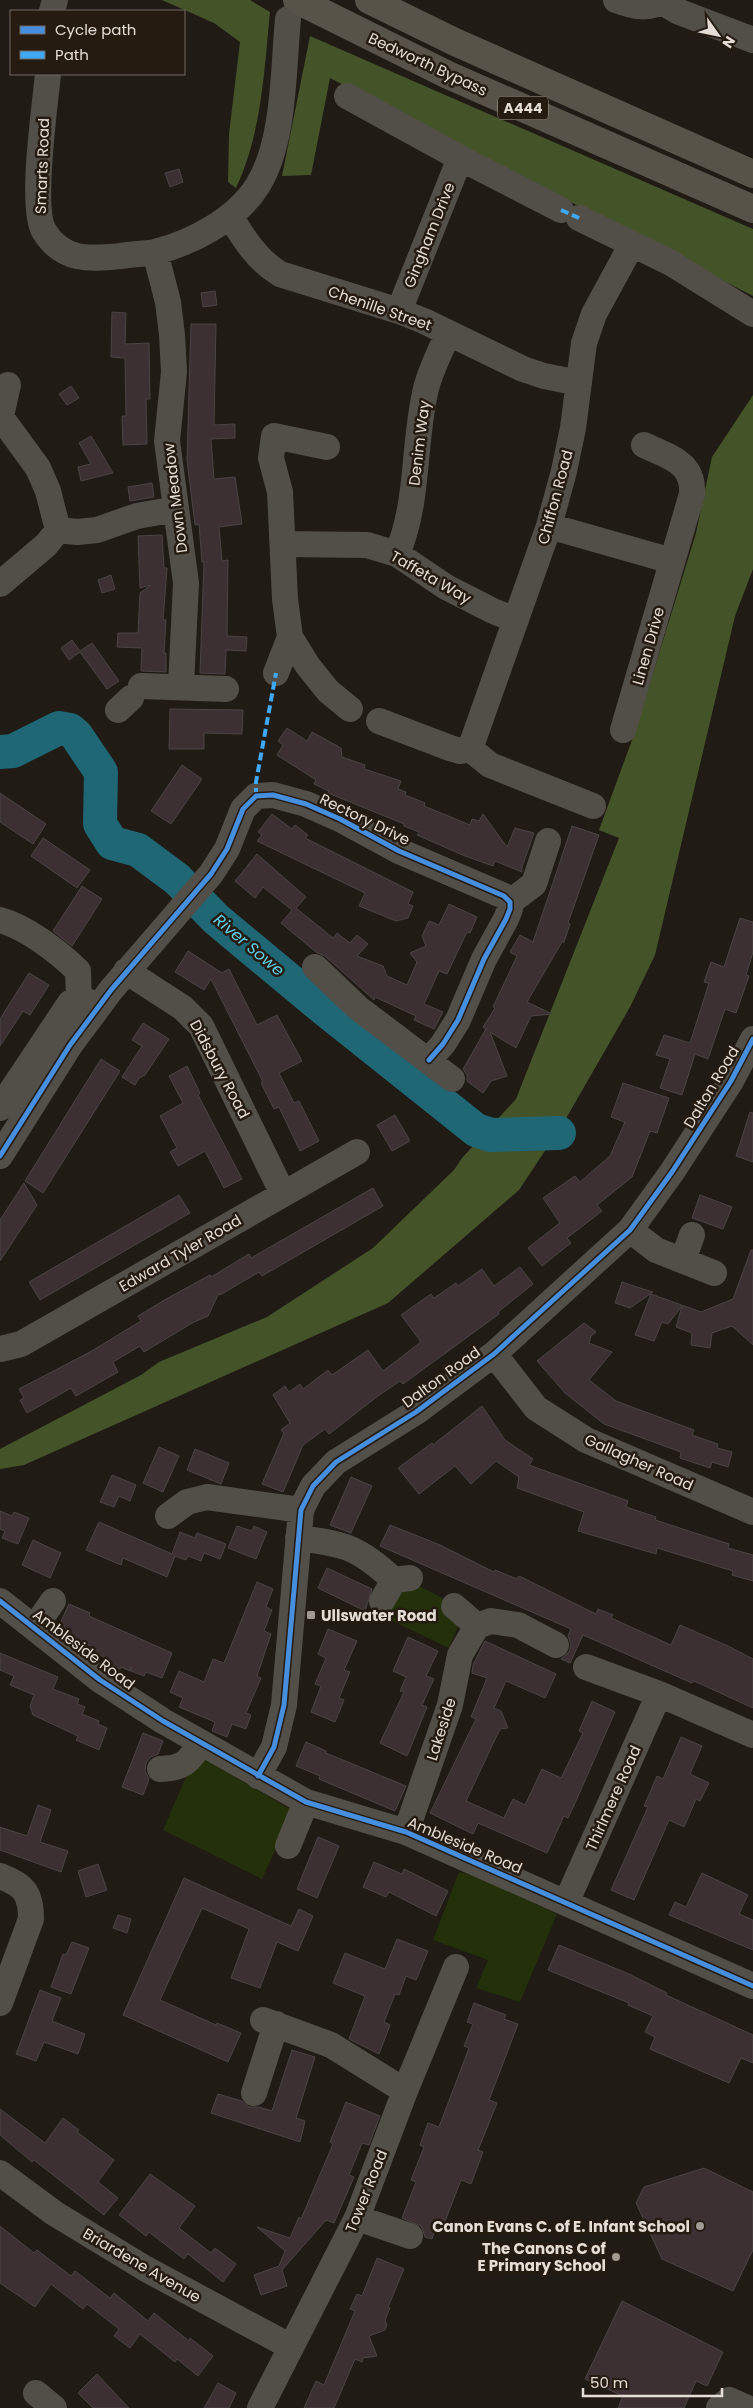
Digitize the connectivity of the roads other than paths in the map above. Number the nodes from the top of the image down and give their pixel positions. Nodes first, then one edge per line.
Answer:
1 (369, 0) edge
2 (616, 0) edge
3 (666, 0) edge
4 (292, 9) edge
5 (753, 40) edge
6 (48, 75) edge
7 (347, 96) dead end
8 (460, 158) junction
9 (753, 174) edge
10 (753, 209) edge
11 (230, 216) junction
12 (632, 244) junction
13 (155, 252) junction
14 (398, 311) junction
15 (753, 314) edge
16 (448, 333) junction
17 (579, 383) junction
18 (8, 385) dead end
19 (1, 416) edge
20 (644, 445) dead end
21 (327, 447) dead end
22 (176, 509) junction
23 (549, 526) junction
24 (58, 530) junction
25 (284, 544) junction
26 (397, 554) junction
27 (672, 561) junction
28 (0, 584) edge
29 (516, 620) junction
30 (290, 637) junction
31 (276, 673) dead end
32 (181, 686) junction
33 (226, 689) dead end
34 (130, 698) dead end
35 (350, 710) dead end
36 (379, 721) dead end
37 (624, 730) dead end
38 (470, 749) junction
39 (593, 806) dead end
40 (548, 841) dead end
41 (510, 902) junction
42 (0, 920) edge
43 (315, 967) dead end
44 (126, 971) junction
45 (88, 1003) junction
46 (753, 1039) edge
47 (430, 1060) junction
48 (452, 1079) dead end
49 (0, 1108) edge
50 (357, 1152) dead end
51 (0, 1156) edge
52 (284, 1194) junction
53 (630, 1230) junction
54 (692, 1235) dead end
55 (683, 1260) junction
56 (714, 1273) dead end
57 (0, 1350) edge
58 (494, 1354) junction
59 (301, 1510) junction
60 (753, 1512) edge
61 (168, 1516) dead end
62 (298, 1538) junction
63 (395, 1586) dead end
64 (0, 1601) edge
65 (53, 1601) dead end
66 (454, 1606) dead end
67 (477, 1626) junction
68 (35, 1627) junction
69 (556, 1645) dead end
70 (586, 1667) dead end
71 (659, 1694) junction
72 (753, 1735) edge
73 (201, 1742) junction
74 (160, 1769) dead end
75 (258, 1776) junction
76 (306, 1802) junction
77 (406, 1832) junction
78 (288, 1846) dead end
79 (0, 1876) edge
80 (566, 1903) junction
81 (457, 1967) dead end
82 (753, 1986) edge
83 (0, 2003) edge
84 (405, 2091) junction
85 (254, 2093) dead end
86 (0, 2173) edge
87 (358, 2218) junction
88 (410, 2236) dead end
89 (291, 2347) junction
90 (260, 2408) edge
91 (719, 2408) edge
92 (747, 2408) edge

1 - 9 highway, Bedworth Bypass / A444
2 - 3 street
3 - 5 street
4 - 10 highway, Bedworth Bypass / A444
4 - 11 street, Smarts Road
6 - 13 street, Smarts Road
7 - 8 street
8 - 12 street
8 - 14 street, Gingham Drive
11 - 13 street, Smarts Road
11 - 14 street, Chenille Street
12 - 15 street
12 - 17 street, Chiffon Road
13 - 22 street, Down Meadow
14 - 16 street, Chenille Street
16 - 17 street, Chenille Street
16 - 26 street, Denim Way
17 - 23 street, Chiffon Road
18 - 19 street
19 - 24 street
20 - 27 street, Linen Drive
21 - 25 street
22 - 24 street
22 - 32 street, Down Meadow
23 - 27 street
23 - 29 street, Chiffon Road
24 - 28 street
25 - 26 street, Taffeta Way
25 - 30 street
26 - 29 street, Taffeta Way
27 - 37 street, Linen Drive
29 - 38 street, Chiffon Road
30 - 31 street
30 - 35 street
32 - 33 street
32 - 34 street
36 - 38 street
38 - 39 street
40 - 41 street
41 - 44 street, Rectory Drive
41 - 47 street
42 - 45 street
43 - 47 street
44 - 45 street, Rectory Drive
44 - 52 street, Didsbury Road
45 - 49 street, Rectory Drive
45 - 51 street, Rectory Drive
46 - 53 street, Dalton Road
47 - 48 street
50 - 52 street, Edward Tyler Road
52 - 57 street, Edward Tyler Road
53 - 55 street
53 - 58 street, Dalton Road
54 - 55 street
55 - 56 street
58 - 59 street, Dalton Road
58 - 60 street, Gallagher Road
59 - 61 street
59 - 62 street, Dalton Road
62 - 63 street
62 - 75 street, Dalton Road
64 - 68 street, Ambleside Road
65 - 68 street, Ambleside Road
66 - 67 street
67 - 69 street
67 - 77 street, Lakeside
68 - 73 street, Ambleside Road
70 - 71 street
71 - 72 street
71 - 80 street, Thirlmere Road
73 - 74 street
73 - 75 street, Ambleside Road
75 - 76 street, Ambleside Road
76 - 77 street, Ambleside Road
76 - 78 street
77 - 80 street, Ambleside Road
79 - 83 street
80 - 82 street, Ambleside Road
81 - 84 street, Tower Road
84 - 85 street
84 - 87 street, Tower Road
86 - 89 street, Briardene Avenue
87 - 88 street
87 - 89 street, Tower Road
89 - 90 street, Tower Road
91 - 92 street

